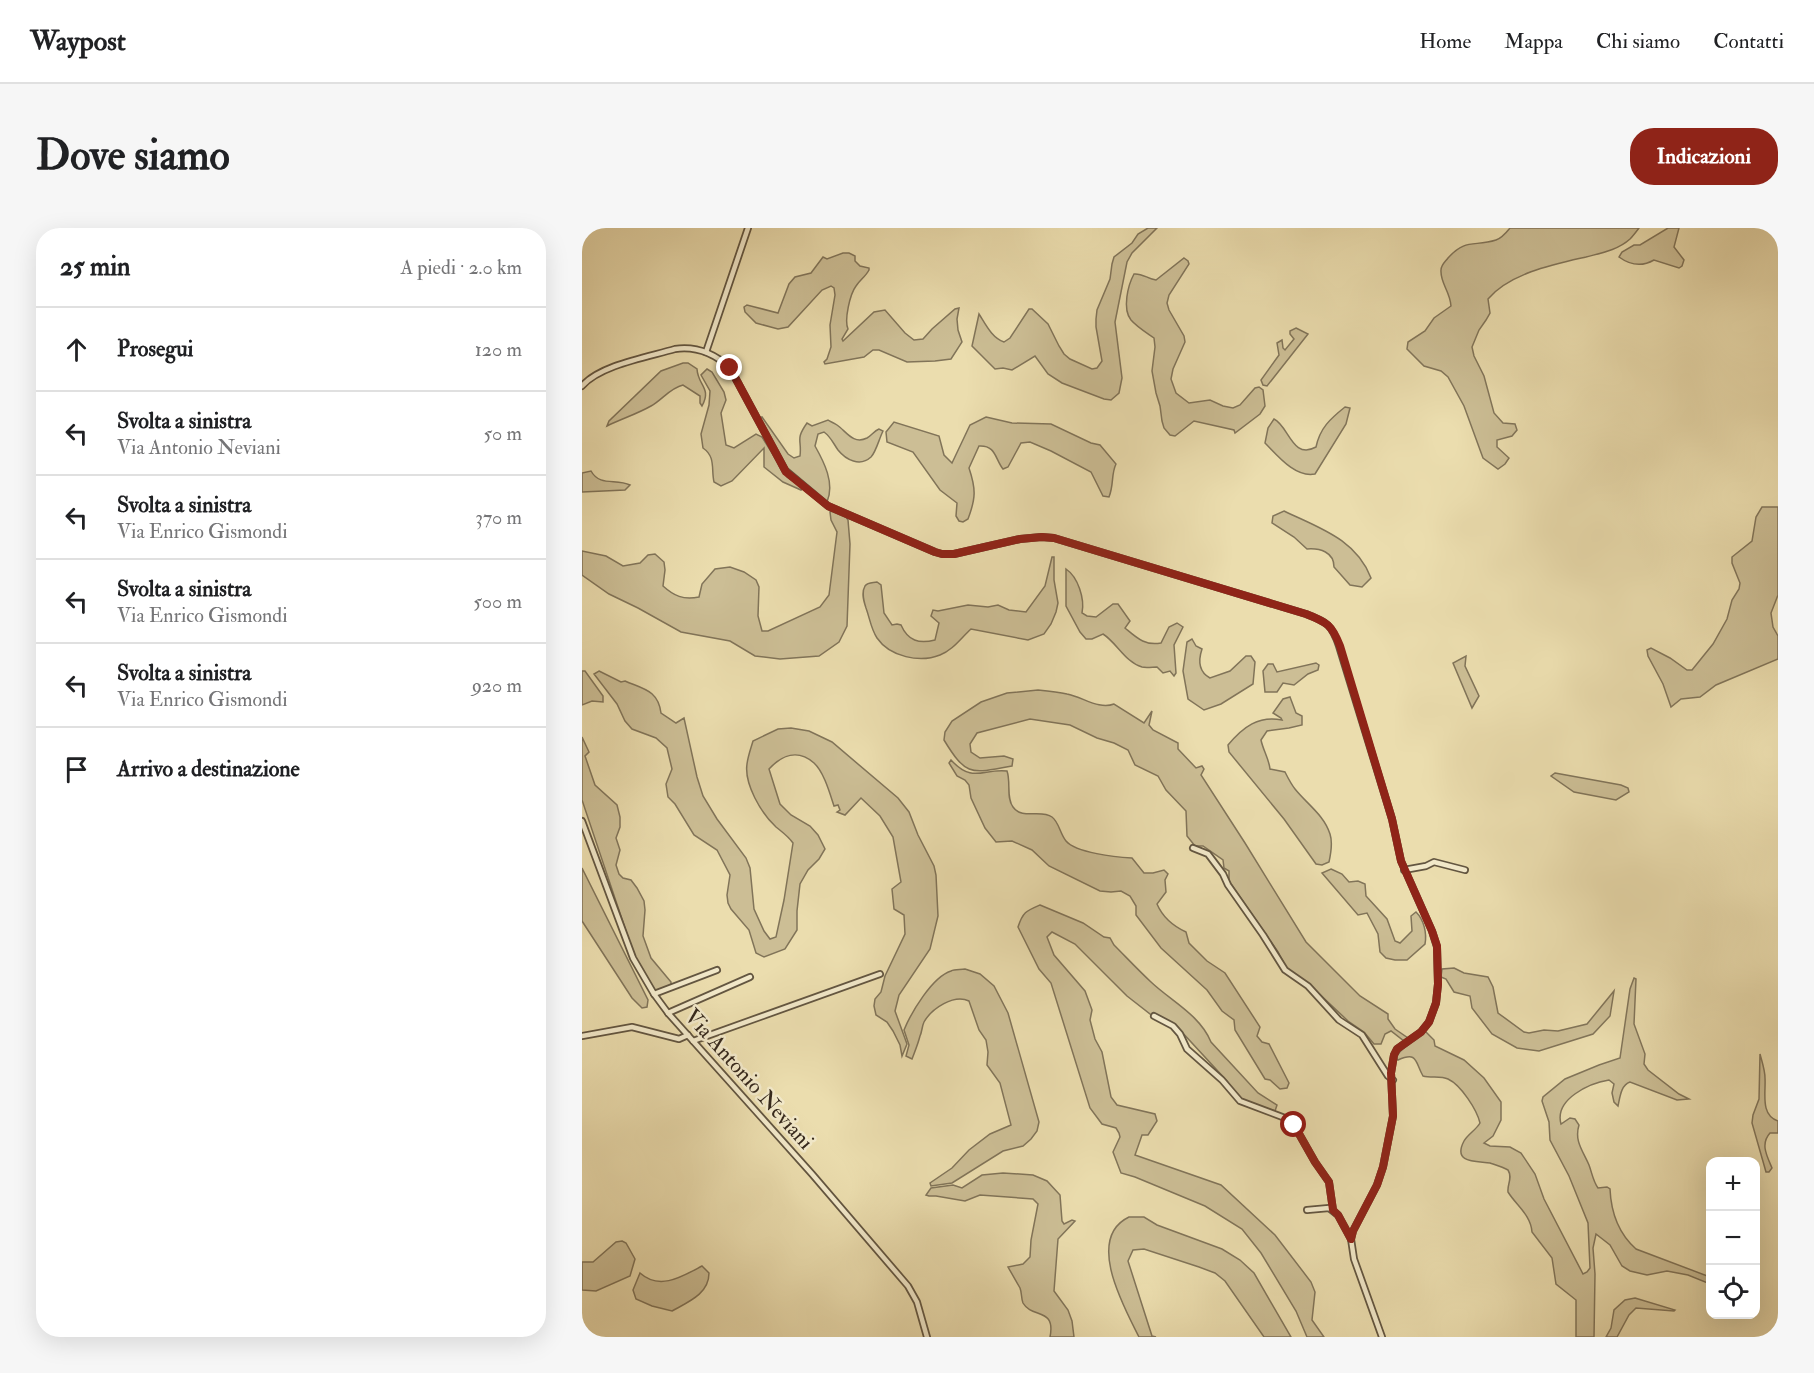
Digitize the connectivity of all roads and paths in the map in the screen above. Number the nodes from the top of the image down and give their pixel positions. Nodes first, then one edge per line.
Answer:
1 (748, 228) edge
2 (706, 352) junction
3 (582, 386) edge
4 (582, 821) edge
5 (1193, 848) dead end
6 (1404, 870) junction
7 (1465, 870) dead end
8 (717, 970) dead end
9 (880, 974) dead end
10 (750, 977) dead end
11 (654, 994) junction
12 (668, 1013) junction
13 (1154, 1016) dead end
14 (688, 1035) junction
15 (582, 1036) edge
16 (693, 1041) junction
17 (1393, 1080) junction
18 (1307, 1210) dead end
19 (1333, 1210) junction
20 (1351, 1239) junction
21 (927, 1337) edge
22 (1382, 1337) edge

1 - 2 street
2 - 3 street
2 - 6 street
4 - 11 street, Via Antonio Neviani
5 - 17 street
6 - 7 street
6 - 17 street
8 - 11 street
9 - 16 street
10 - 12 street
11 - 12 street, Via Antonio Neviani
12 - 14 street, Via Antonio Neviani
13 - 19 street
14 - 15 street
14 - 16 street, Via Antonio Neviani
16 - 21 street, Via Antonio Neviani
17 - 20 street
18 - 19 street
19 - 20 street
20 - 22 street

